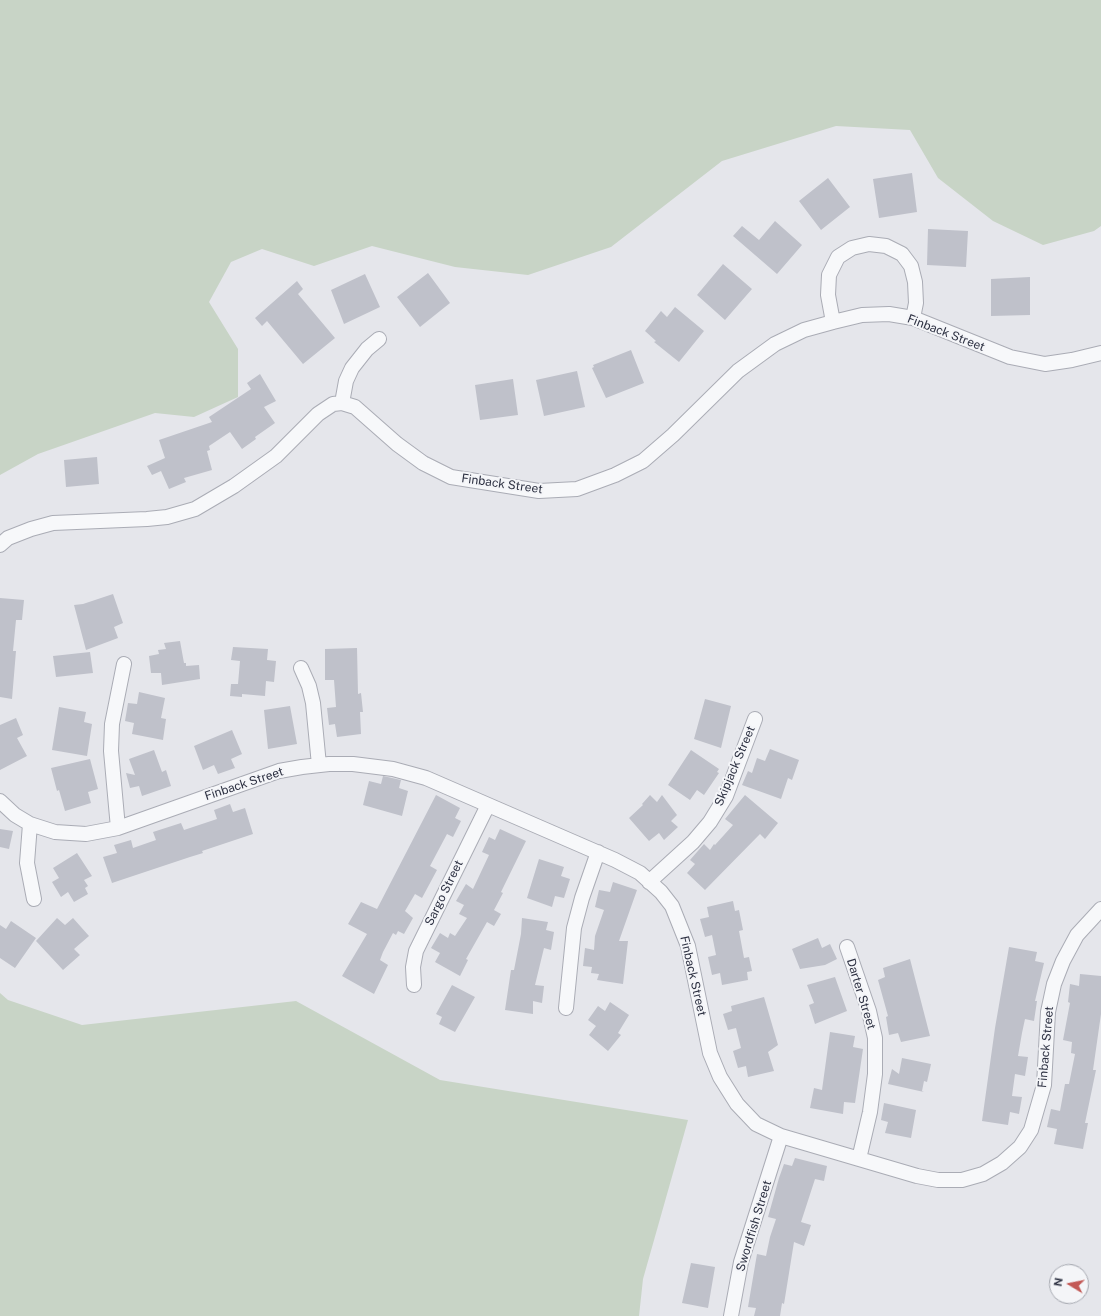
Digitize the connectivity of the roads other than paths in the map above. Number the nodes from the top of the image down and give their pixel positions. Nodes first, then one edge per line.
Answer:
1 (913, 318) junction
2 (833, 322) junction
3 (379, 339) dead end
4 (1101, 353) edge
5 (342, 403) junction
6 (0, 545) edge
7 (124, 664) dead end
8 (301, 668) dead end
9 (755, 719) dead end
10 (319, 765) junction
11 (0, 801) edge
12 (488, 805) junction
13 (30, 824) junction
14 (118, 828) junction
15 (598, 852) junction
16 (649, 882) junction
17 (34, 899) dead end
18 (1101, 908) edge
19 (847, 948) dead end
20 (414, 986) dead end
21 (566, 1008) dead end
22 (781, 1136) junction
23 (859, 1159) junction
24 (731, 1316) edge

1 - 2 street, Finback Street
1 - 2 street
1 - 4 street, Finback Street
2 - 5 street, Finback Street
3 - 5 street
5 - 6 street
7 - 14 street
8 - 10 street
9 - 16 street, Skipjack Street
10 - 12 street, Finback Street
10 - 14 street, Finback Street
11 - 13 street, Finback Street
12 - 15 street, Finback Street
12 - 20 street, Sargo Street
13 - 14 street, Finback Street
13 - 17 street
15 - 16 street, Finback Street
15 - 21 street
16 - 22 street, Finback Street
18 - 23 street, Finback Street
19 - 23 street, Darter Street
22 - 23 street, Finback Street
22 - 24 street, Swordfish Street

